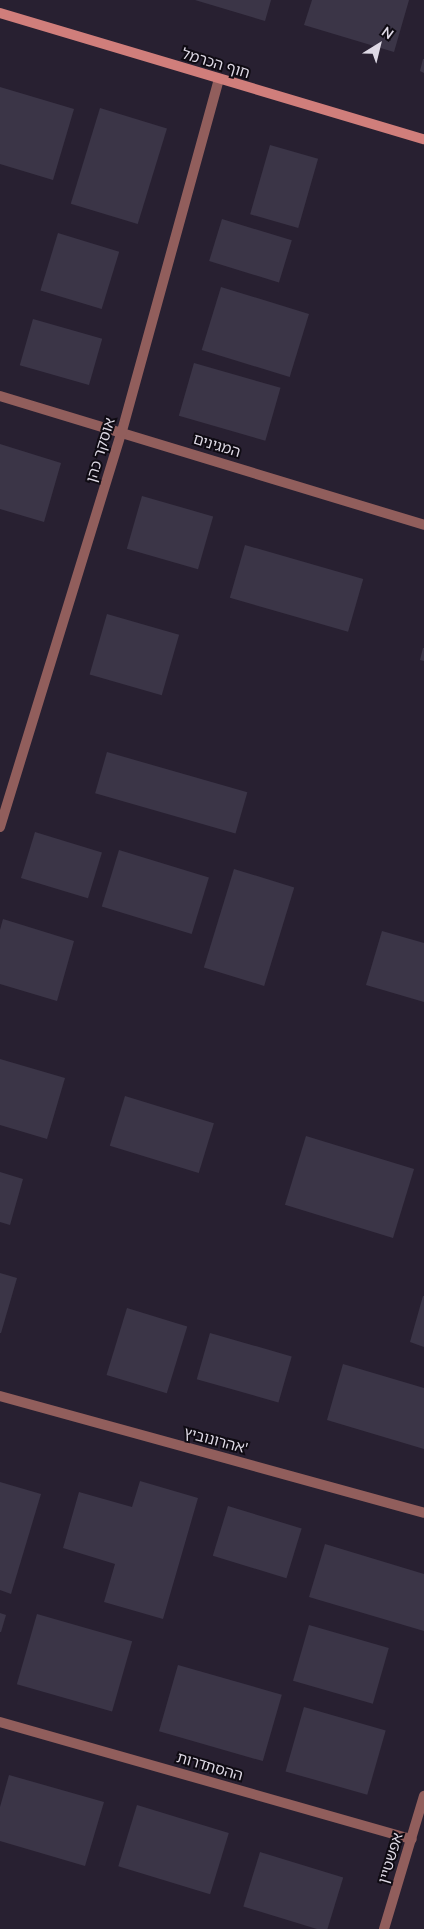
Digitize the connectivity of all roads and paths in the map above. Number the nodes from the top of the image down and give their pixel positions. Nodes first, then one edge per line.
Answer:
1 (0, 13) edge
2 (219, 80) junction
3 (424, 139) edge
4 (0, 396) edge
5 (122, 431) junction
6 (424, 524) edge
7 (0, 827) edge
8 (0, 1396) edge
9 (424, 1513) edge
10 (0, 1722) edge
11 (424, 1796) edge
12 (412, 1839) junction
13 (384, 1929) edge

1 - 2 street, חוף הכרמל
2 - 3 street, חוף הכרמל
2 - 5 street, אוסקר כהן
4 - 5 street, המגינים
5 - 6 street, המגינים
5 - 7 street, אוסקר כהן
8 - 9 street, אהרונוביץ'
10 - 12 street, ההסתדרות
11 - 12 street, אפשטיין
12 - 13 street, אפשטיין

